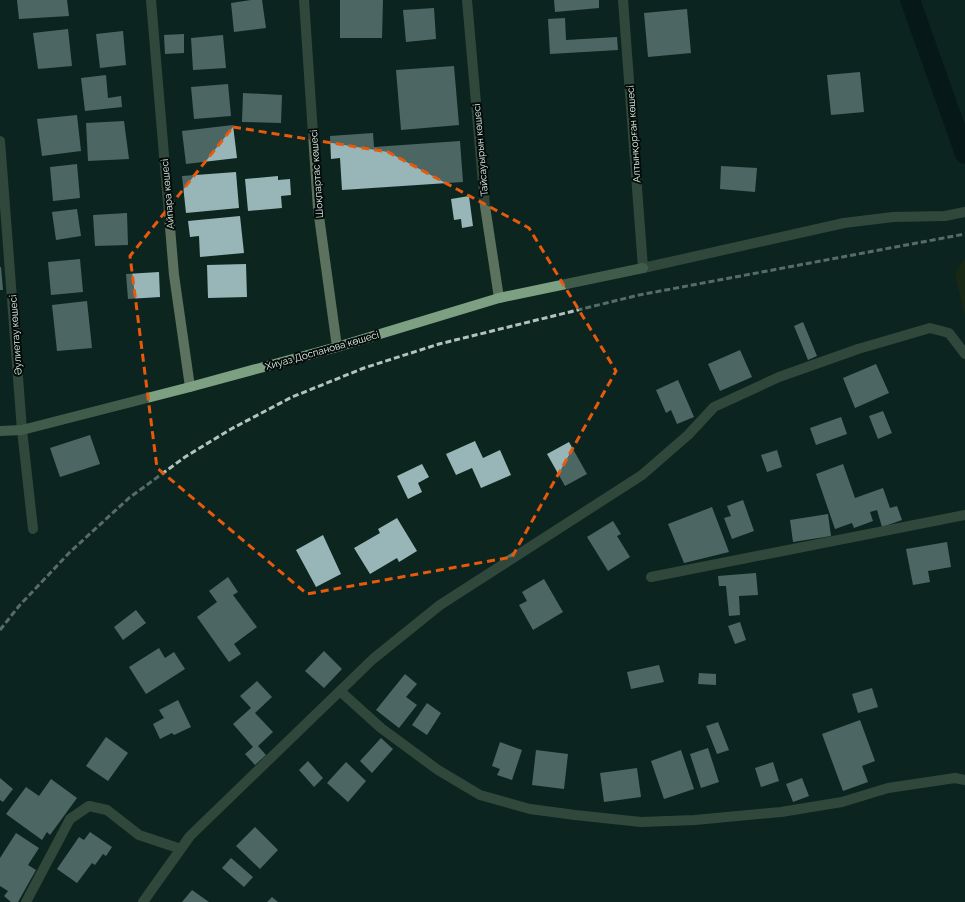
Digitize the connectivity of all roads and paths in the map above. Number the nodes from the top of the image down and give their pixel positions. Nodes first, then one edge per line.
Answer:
1 (151, 0) edge
2 (304, 0) edge
3 (468, 0) edge
4 (623, 0) edge
5 (0, 141) edge
6 (965, 212) edge
7 (643, 268) junction
8 (499, 298) junction
9 (337, 346) junction
10 (965, 354) edge
11 (190, 386) junction
12 (22, 430) junction
13 (0, 431) edge
14 (965, 515) edge
15 (33, 529) dead end
16 (651, 577) dead end
17 (340, 691) junction
18 (965, 780) edge
19 (181, 850) junction
20 (26, 902) edge
21 (143, 902) edge

1 - 11 street, Айпара көшесі
2 - 9 street, Шоқпартас көшесі
3 - 8 street, Тайсауырын көшесі
4 - 7 street, Алтынқорған көшесі
5 - 12 street, Әулиетау көшесі
6 - 7 street
7 - 8 street, Хиуаз Доспанова көшесі
8 - 9 street, Хиуаз Доспанова көшесі
9 - 11 street, Хиуаз Доспанова көшесі
10 - 17 street
11 - 12 street, Хиуаз Доспанова көшесі
12 - 13 street, Хиуаз Доспанова көшесі
12 - 15 street, Әулиетау көшесі
14 - 16 street
17 - 18 street
17 - 19 street
19 - 20 street
19 - 21 street

